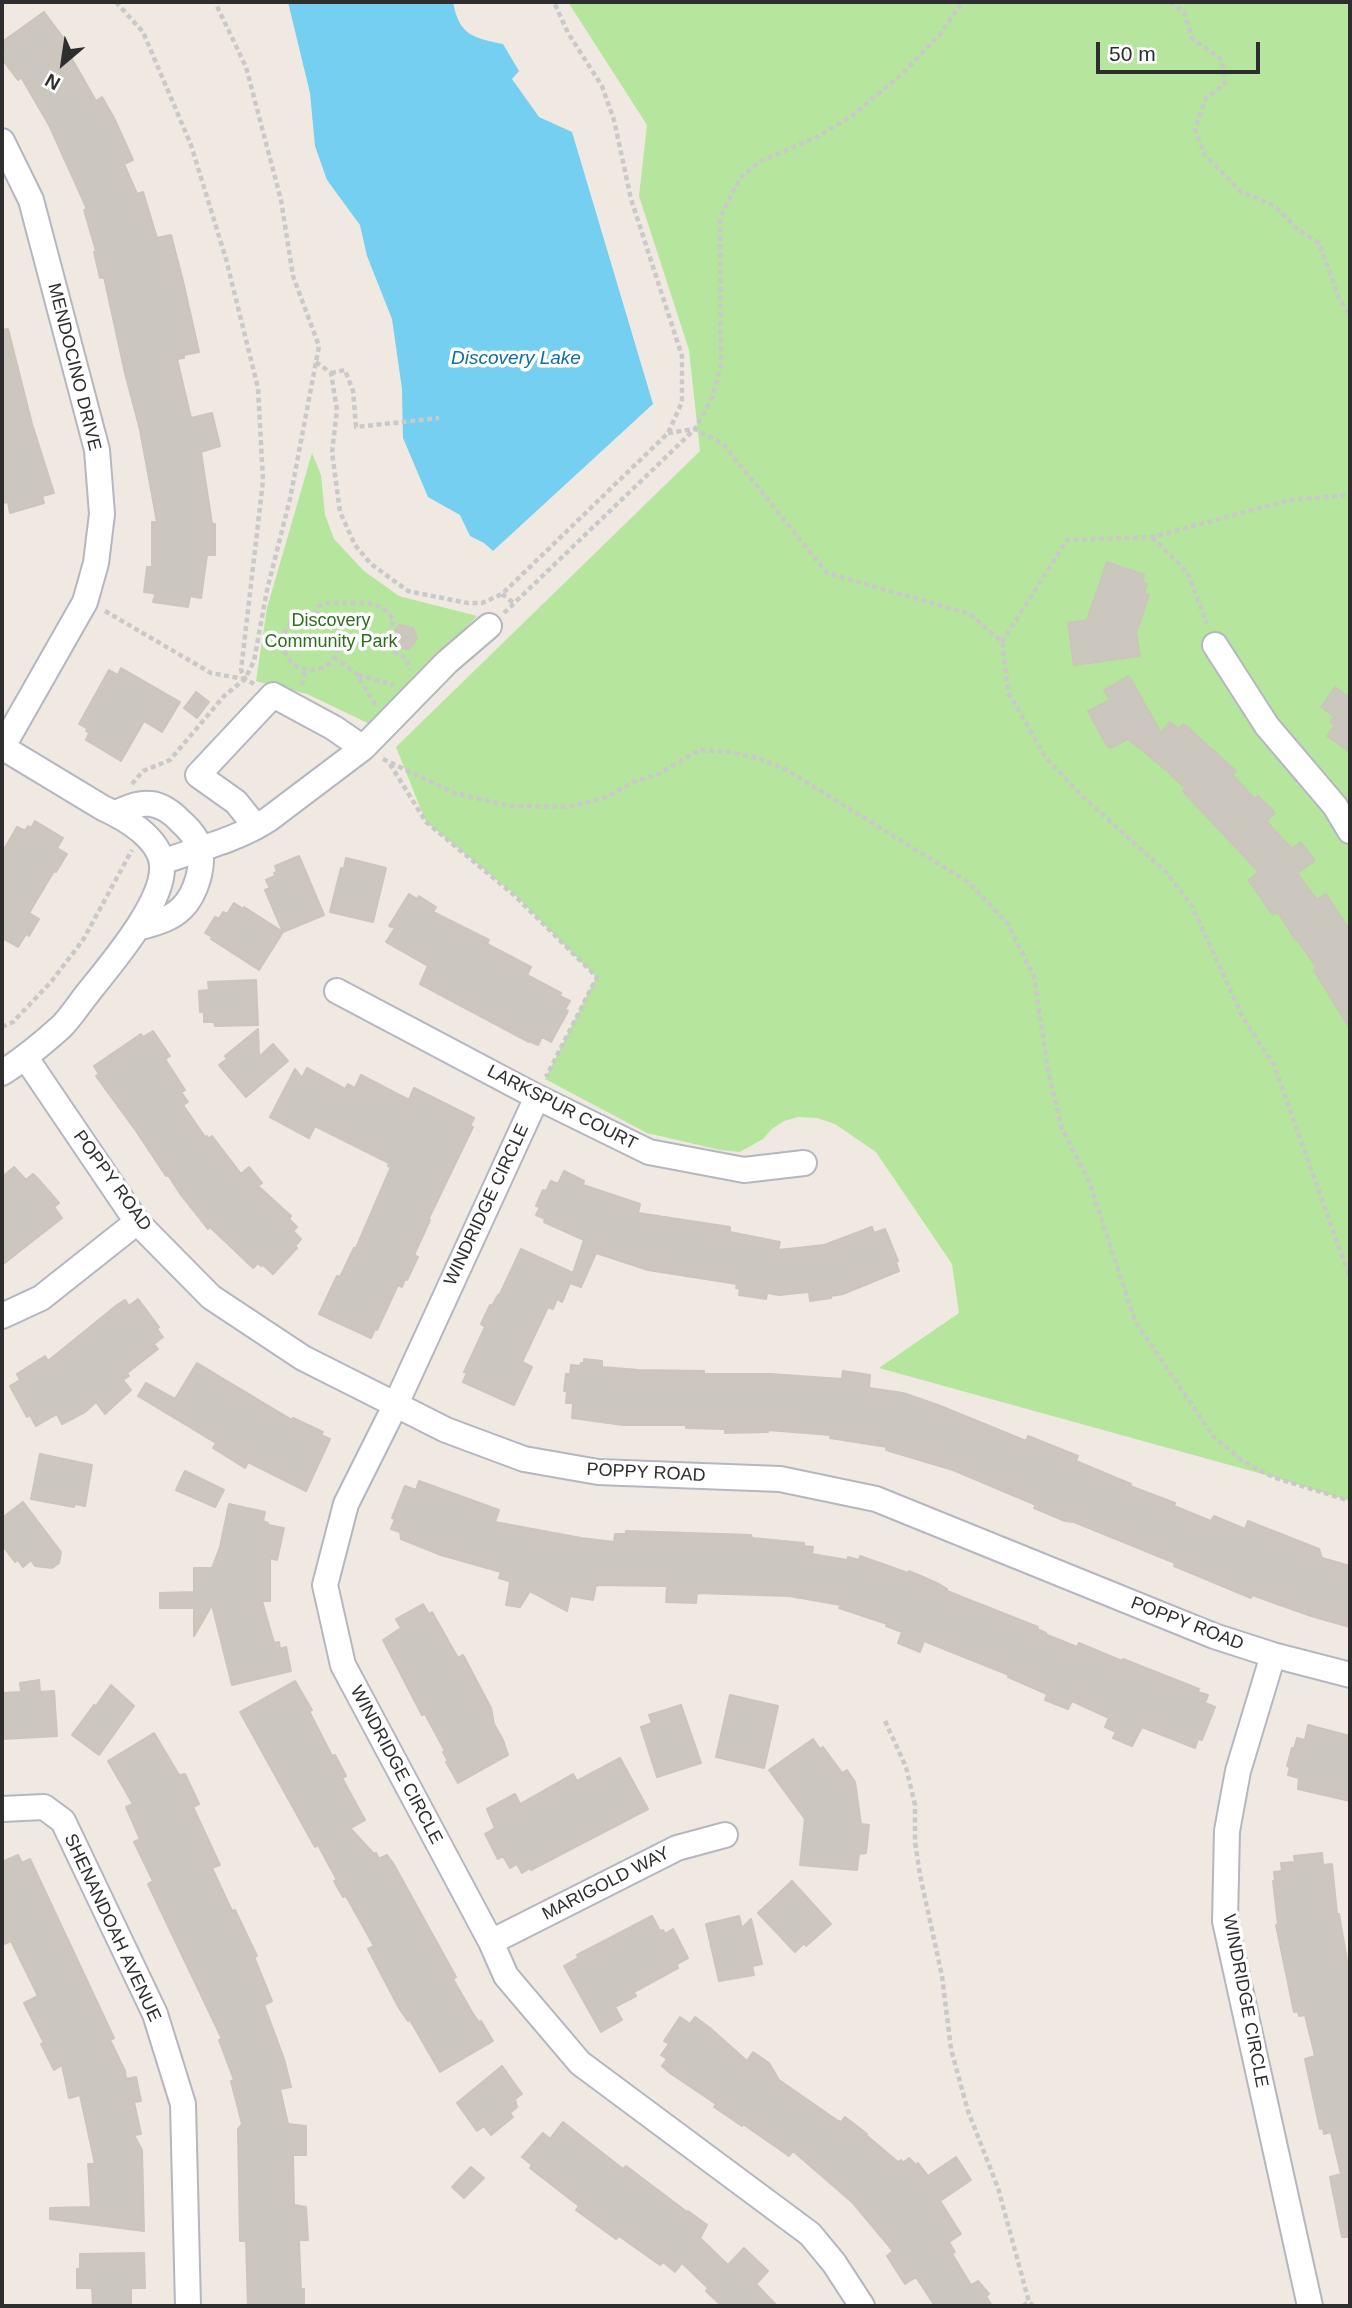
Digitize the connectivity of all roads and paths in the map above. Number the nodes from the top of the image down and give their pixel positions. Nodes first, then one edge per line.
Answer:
1 (116, 2) edge
2 (215, 2) edge
3 (554, 2) edge
4 (962, 2) edge
5 (1170, 2) edge
6 (2, 141) edge
7 (1350, 315) edge
8 (316, 362) junction
9 (331, 373) junction
10 (439, 418) dead end
11 (695, 429) junction
12 (668, 433) junction
13 (1350, 495) edge
14 (1152, 537) junction
15 (502, 594) junction
16 (85, 602) junction
17 (515, 604) junction
18 (314, 615) junction
19 (489, 626) joint
20 (1002, 642) junction
21 (1215, 645) joint
22 (334, 657) junction
23 (357, 674) junction
24 (408, 676) dead end
25 (245, 679) junction
26 (389, 690) dead end
27 (272, 695) junction
28 (383, 695) dead end
29 (2, 747) edge
30 (363, 748) junction
31 (114, 813) junction
32 (256, 827) junction
33 (1350, 831) edge
34 (142, 832) junction
35 (200, 848) junction
36 (162, 862) junction
37 (138, 928) junction
38 (337, 991) dead end
39 (2, 1027) edge
40 (26, 1058) junction
41 (2, 1073) edge
42 (541, 1088) junction
43 (804, 1163) dead end
44 (137, 1222) junction
45 (1350, 1278) edge
46 (2, 1317) edge
47 (396, 1404) junction
48 (1350, 1501) edge
49 (1273, 1655) junction
50 (1350, 1675) edge
51 (885, 1721) dead end
52 (2, 1809) edge
53 (724, 1835) dead end
54 (491, 1942) junction
55 (1031, 2304) edge
56 (188, 2306) edge
57 (862, 2306) edge
58 (1023, 2306) edge
59 (1310, 2306) edge

1 - 25 path
2 - 8 path
3 - 12 path
4 - 11 path
5 - 7 path
6 - 16 street, MENDOCINO DRIVE
8 - 9 path
8 - 25 path
9 - 10 path
9 - 15 path
11 - 12 path
11 - 17 path
11 - 20 path
12 - 15 path
13 - 14 path
14 - 20 path
14 - 21 path
15 - 17 path
16 - 25 path
16 - 29 street, MENDOCINO DRIVE
17 - 19 path
18 - 22 path
18 - 22 path
18 - 24 path
19 - 30 street
20 - 45 path
21 - 33 street
22 - 23 path
23 - 26 path
23 - 28 path
25 - 27 path
25 - 31 path
27 - 30 street
27 - 32 street
29 - 31 street
30 - 32 street
31 - 34 street
31 - 35 street
32 - 35 street
34 - 36 street
34 - 39 path
35 - 36 street
35 - 37 street
36 - 37 street
37 - 40 street
38 - 42 street, LARKSPUR COURT
40 - 41 street
40 - 44 street, POPPY ROAD
42 - 43 street, LARKSPUR COURT
42 - 47 street, WINDRIDGE CIRCLE
42 - 48 path
44 - 46 street
44 - 47 street, POPPY ROAD
47 - 49 street, POPPY ROAD
47 - 54 street, WINDRIDGE CIRCLE
49 - 50 street, POPPY ROAD
49 - 59 street, WINDRIDGE CIRCLE
51 - 55 path
52 - 56 street, SHENANDOAH AVENUE
53 - 54 street, MARIGOLD WAY
54 - 57 street, WINDRIDGE CIRCLE
55 - 58 path

